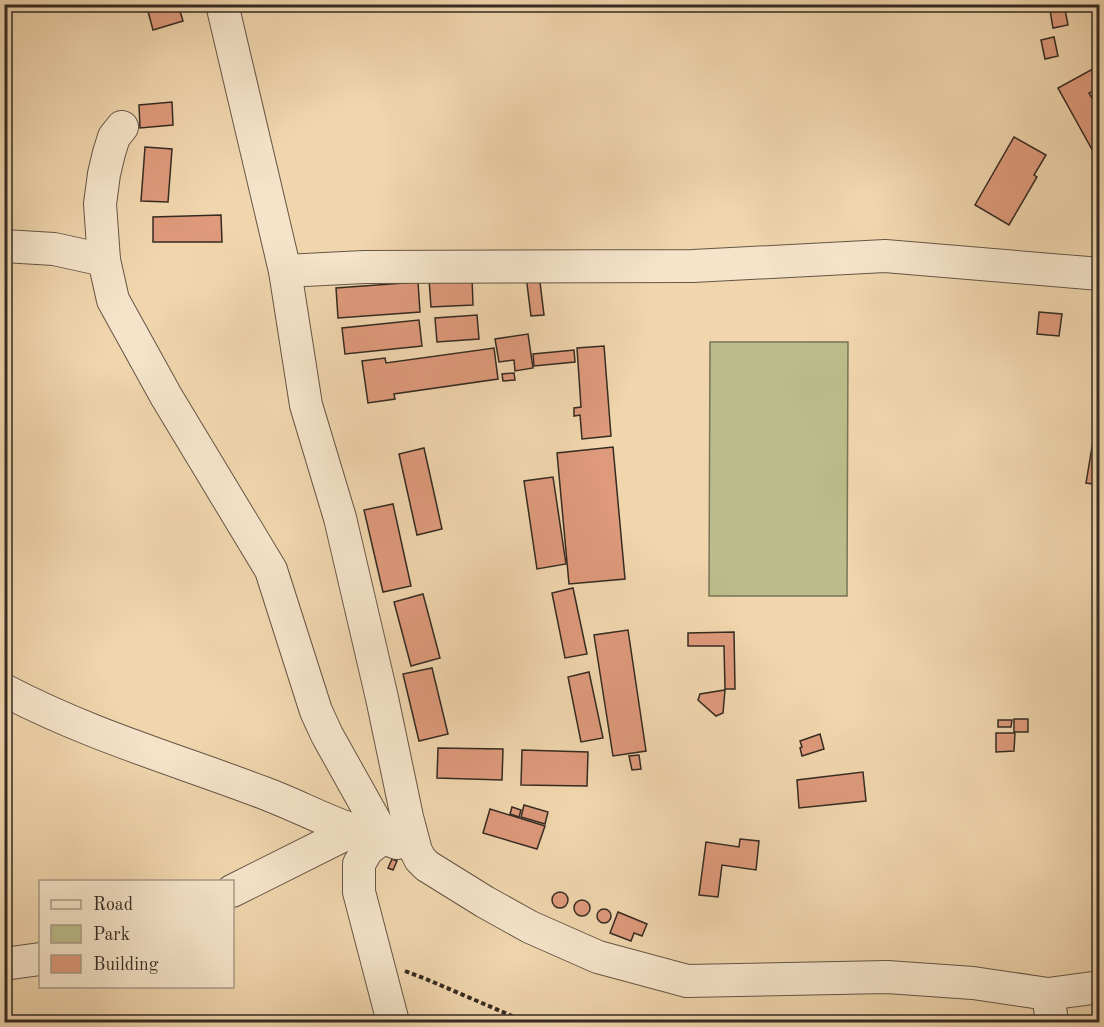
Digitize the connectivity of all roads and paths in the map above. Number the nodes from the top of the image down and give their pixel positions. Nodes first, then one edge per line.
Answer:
1 (222, 4) edge
2 (122, 127) dead end
3 (4, 246) edge
4 (104, 260) junction
5 (285, 271) junction
6 (1100, 274) edge
7 (4, 690) edge
8 (354, 830) junction
9 (384, 837) junction
10 (416, 851) junction
11 (234, 890) edge
12 (39, 958) edge
13 (376, 960) junction
14 (4, 964) edge
15 (1100, 987) edge
16 (1050, 1008) edge
17 (393, 1023) edge
18 (526, 1023) edge

1 - 5 street
2 - 4 street
3 - 4 street
4 - 9 street
5 - 6 street
5 - 10 street
7 - 8 street
8 - 9 street
8 - 11 street
9 - 10 street
9 - 13 street
10 - 16 street
12 - 14 street
13 - 17 street
13 - 18 path
15 - 16 street

